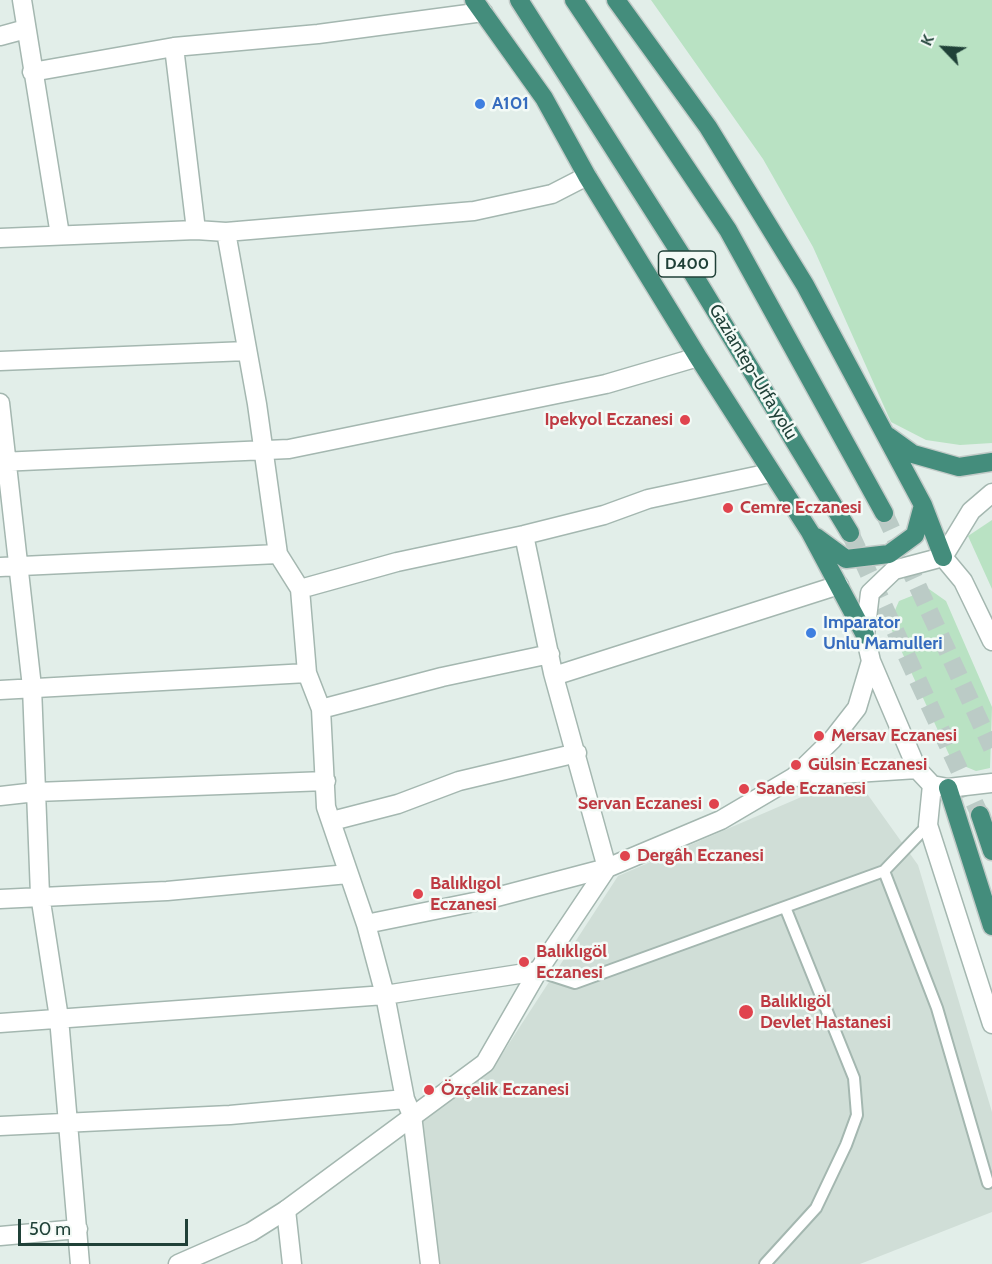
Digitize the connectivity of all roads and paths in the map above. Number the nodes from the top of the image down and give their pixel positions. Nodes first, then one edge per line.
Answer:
1 (22, 0) edge
2 (519, 0) edge
3 (574, 0) edge
4 (615, 0) edge
5 (479, 6) edge
6 (26, 29) junction
7 (0, 36) edge
8 (174, 47) junction
9 (32, 72) junction
10 (587, 176) junction
11 (196, 230) junction
12 (226, 232) junction
13 (60, 235) junction
14 (0, 238) edge
15 (247, 351) junction
16 (698, 357) junction
17 (0, 361) edge
18 (0, 402) edge
19 (884, 434) junction
20 (262, 449) junction
21 (3, 462) edge
22 (992, 462) edge
23 (770, 473) junction
24 (992, 493) edge
25 (923, 505) junction
26 (884, 513) tunnel mouth
27 (810, 532) junction
28 (850, 532) tunnel mouth
29 (524, 536) junction
30 (278, 554) junction
31 (943, 557) junction
32 (9, 566) edge
33 (839, 585) junction
34 (300, 589) junction
35 (865, 635) junction
36 (992, 641) edge
37 (550, 654) junction
38 (871, 662) junction
39 (307, 673) junction
40 (554, 676) junction
41 (32, 687) junction
42 (0, 690) edge
43 (321, 710) junction
44 (577, 753) junction
45 (917, 769) junction
46 (794, 777) junction
47 (326, 781) junction
48 (992, 783) edge
49 (940, 787) junction
50 (36, 792) junction
51 (0, 796) edge
52 (980, 815) tunnel mouth
53 (332, 821) junction
54 (928, 825) junction
55 (992, 851) edge
56 (608, 868) junction
57 (884, 871) junction
58 (348, 874) junction
59 (40, 895) junction
60 (0, 899) edge
61 (785, 907) junction
62 (366, 924) junction
63 (992, 926) edge
64 (538, 971) junction
65 (385, 995) junction
66 (59, 1018) junction
67 (0, 1023) edge
68 (992, 1024) edge
69 (408, 1107) junction
70 (70, 1122) junction
71 (0, 1126) edge
72 (988, 1184) dead end
73 (286, 1210) junction
74 (78, 1229) junction
75 (0, 1236) edge
76 (80, 1264) edge
77 (178, 1264) edge
78 (292, 1264) edge
79 (430, 1264) edge
80 (765, 1264) edge

1 - 6 street
2 - 28 highway, Gaziantep-Urfa yolu / D400
3 - 26 highway, D400
4 - 19 highway
5 - 8 street
5 - 10 highway
6 - 7 street
6 - 9 street
8 - 9 street
8 - 11 street
9 - 13 street
10 - 12 street
10 - 16 highway
11 - 12 street
11 - 13 street
12 - 15 street
13 - 14 street
15 - 17 street
15 - 20 street
16 - 20 street
16 - 23 highway
18 - 21 street
19 - 22 highway
19 - 25 highway
20 - 21 street
20 - 30 street
21 - 32 street
23 - 27 highway
23 - 29 street
24 - 31 street
25 - 27 highway
25 - 31 highway
27 - 33 highway
29 - 34 street
29 - 37 street
30 - 32 street
30 - 34 street
31 - 35 street
31 - 36 street
32 - 41 street
33 - 35 highway
33 - 40 street
34 - 39 street
35 - 38 street
37 - 40 street
37 - 43 street
38 - 45 street
38 - 46 street
39 - 41 street
39 - 43 street
40 - 44 street
41 - 42 street
41 - 50 street
43 - 47 street
44 - 53 street
44 - 56 street
45 - 46 street
45 - 49 street
46 - 56 street
47 - 50 street
47 - 53 street
48 - 49 street
49 - 54 street
49 - 63 highway
50 - 51 street
50 - 59 street
52 - 55 highway
53 - 58 street
54 - 57 lane
54 - 68 street
56 - 62 street
56 - 64 street
57 - 61 lane
57 - 72 lane
58 - 59 street
58 - 62 street
59 - 60 street
59 - 66 street
61 - 64 lane
61 - 80 lane
62 - 65 street
64 - 65 street
64 - 69 street
65 - 66 street
65 - 69 street
66 - 67 street
66 - 70 street
69 - 70 street
69 - 73 street
69 - 79 street
70 - 71 street
70 - 74 street
73 - 77 street
73 - 78 street
74 - 75 street
74 - 76 street

